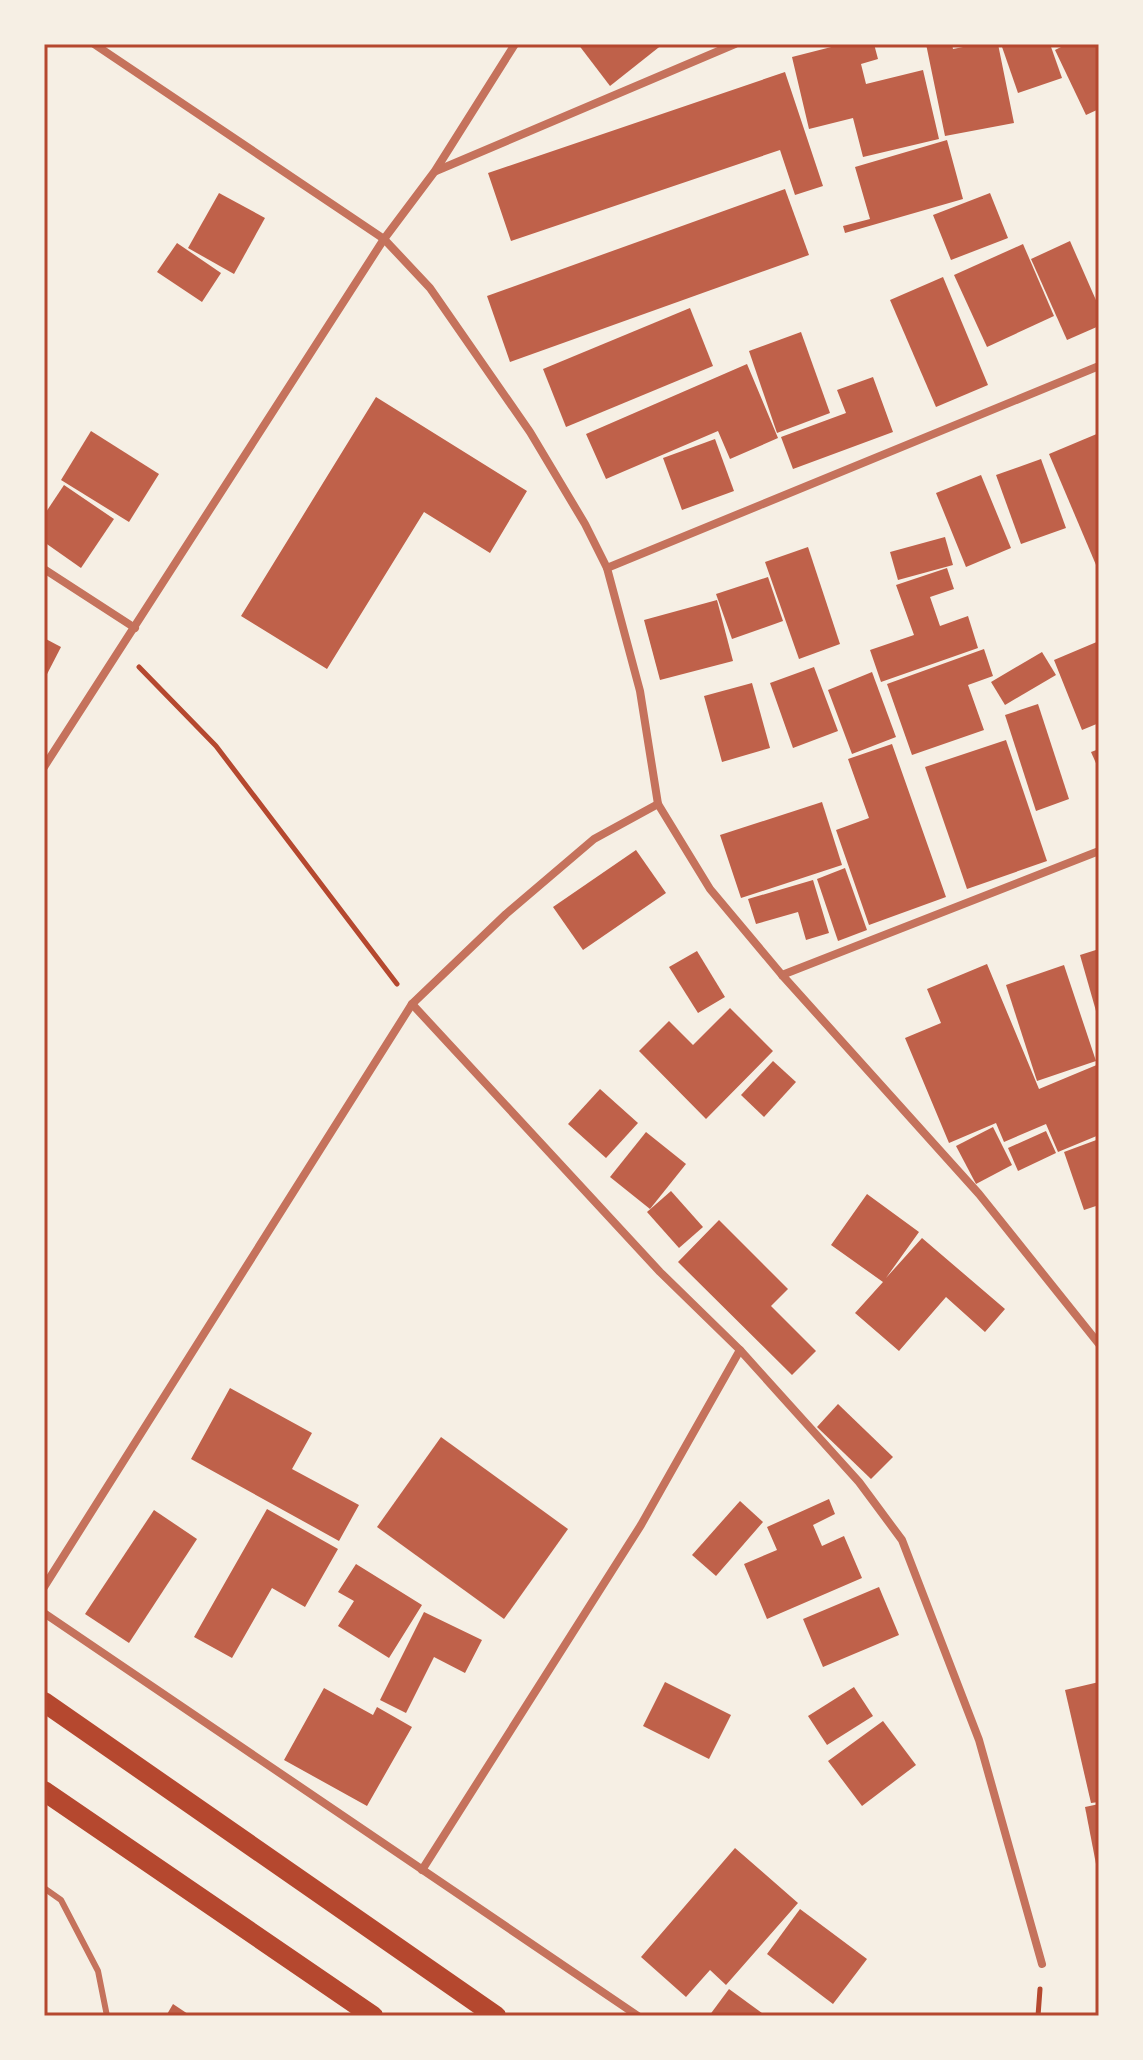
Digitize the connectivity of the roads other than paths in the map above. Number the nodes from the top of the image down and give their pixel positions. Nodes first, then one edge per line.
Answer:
1 (94, 44) edge
2 (515, 44) edge
3 (735, 44) edge
4 (435, 171) junction
5 (384, 239) junction
6 (1099, 366) edge
7 (607, 568) junction
8 (44, 569) edge
9 (135, 628) junction
10 (44, 767) edge
11 (658, 804) junction
12 (1099, 851) edge
13 (782, 975) junction
14 (412, 1004) junction
15 (1099, 1344) edge
16 (740, 1350) junction
17 (44, 1587) edge
18 (44, 1613) edge
19 (44, 1702) edge
20 (44, 1791) edge
21 (422, 1870) junction
22 (44, 1888) edge
23 (1042, 1964) dead end
24 (107, 2016) edge
25 (373, 2016) edge
26 (496, 2016) edge
27 (638, 2016) edge

1 - 5 street
2 - 4 street
3 - 4 street
4 - 5 street
5 - 7 street
5 - 9 street
6 - 7 street
7 - 11 street
8 - 9 street
9 - 10 street
11 - 13 street
11 - 14 street
12 - 13 street
13 - 15 street
14 - 16 street
14 - 17 street
16 - 21 street
16 - 23 street
18 - 21 street
19 - 26 main road
20 - 25 main road
21 - 27 street
22 - 24 lane

